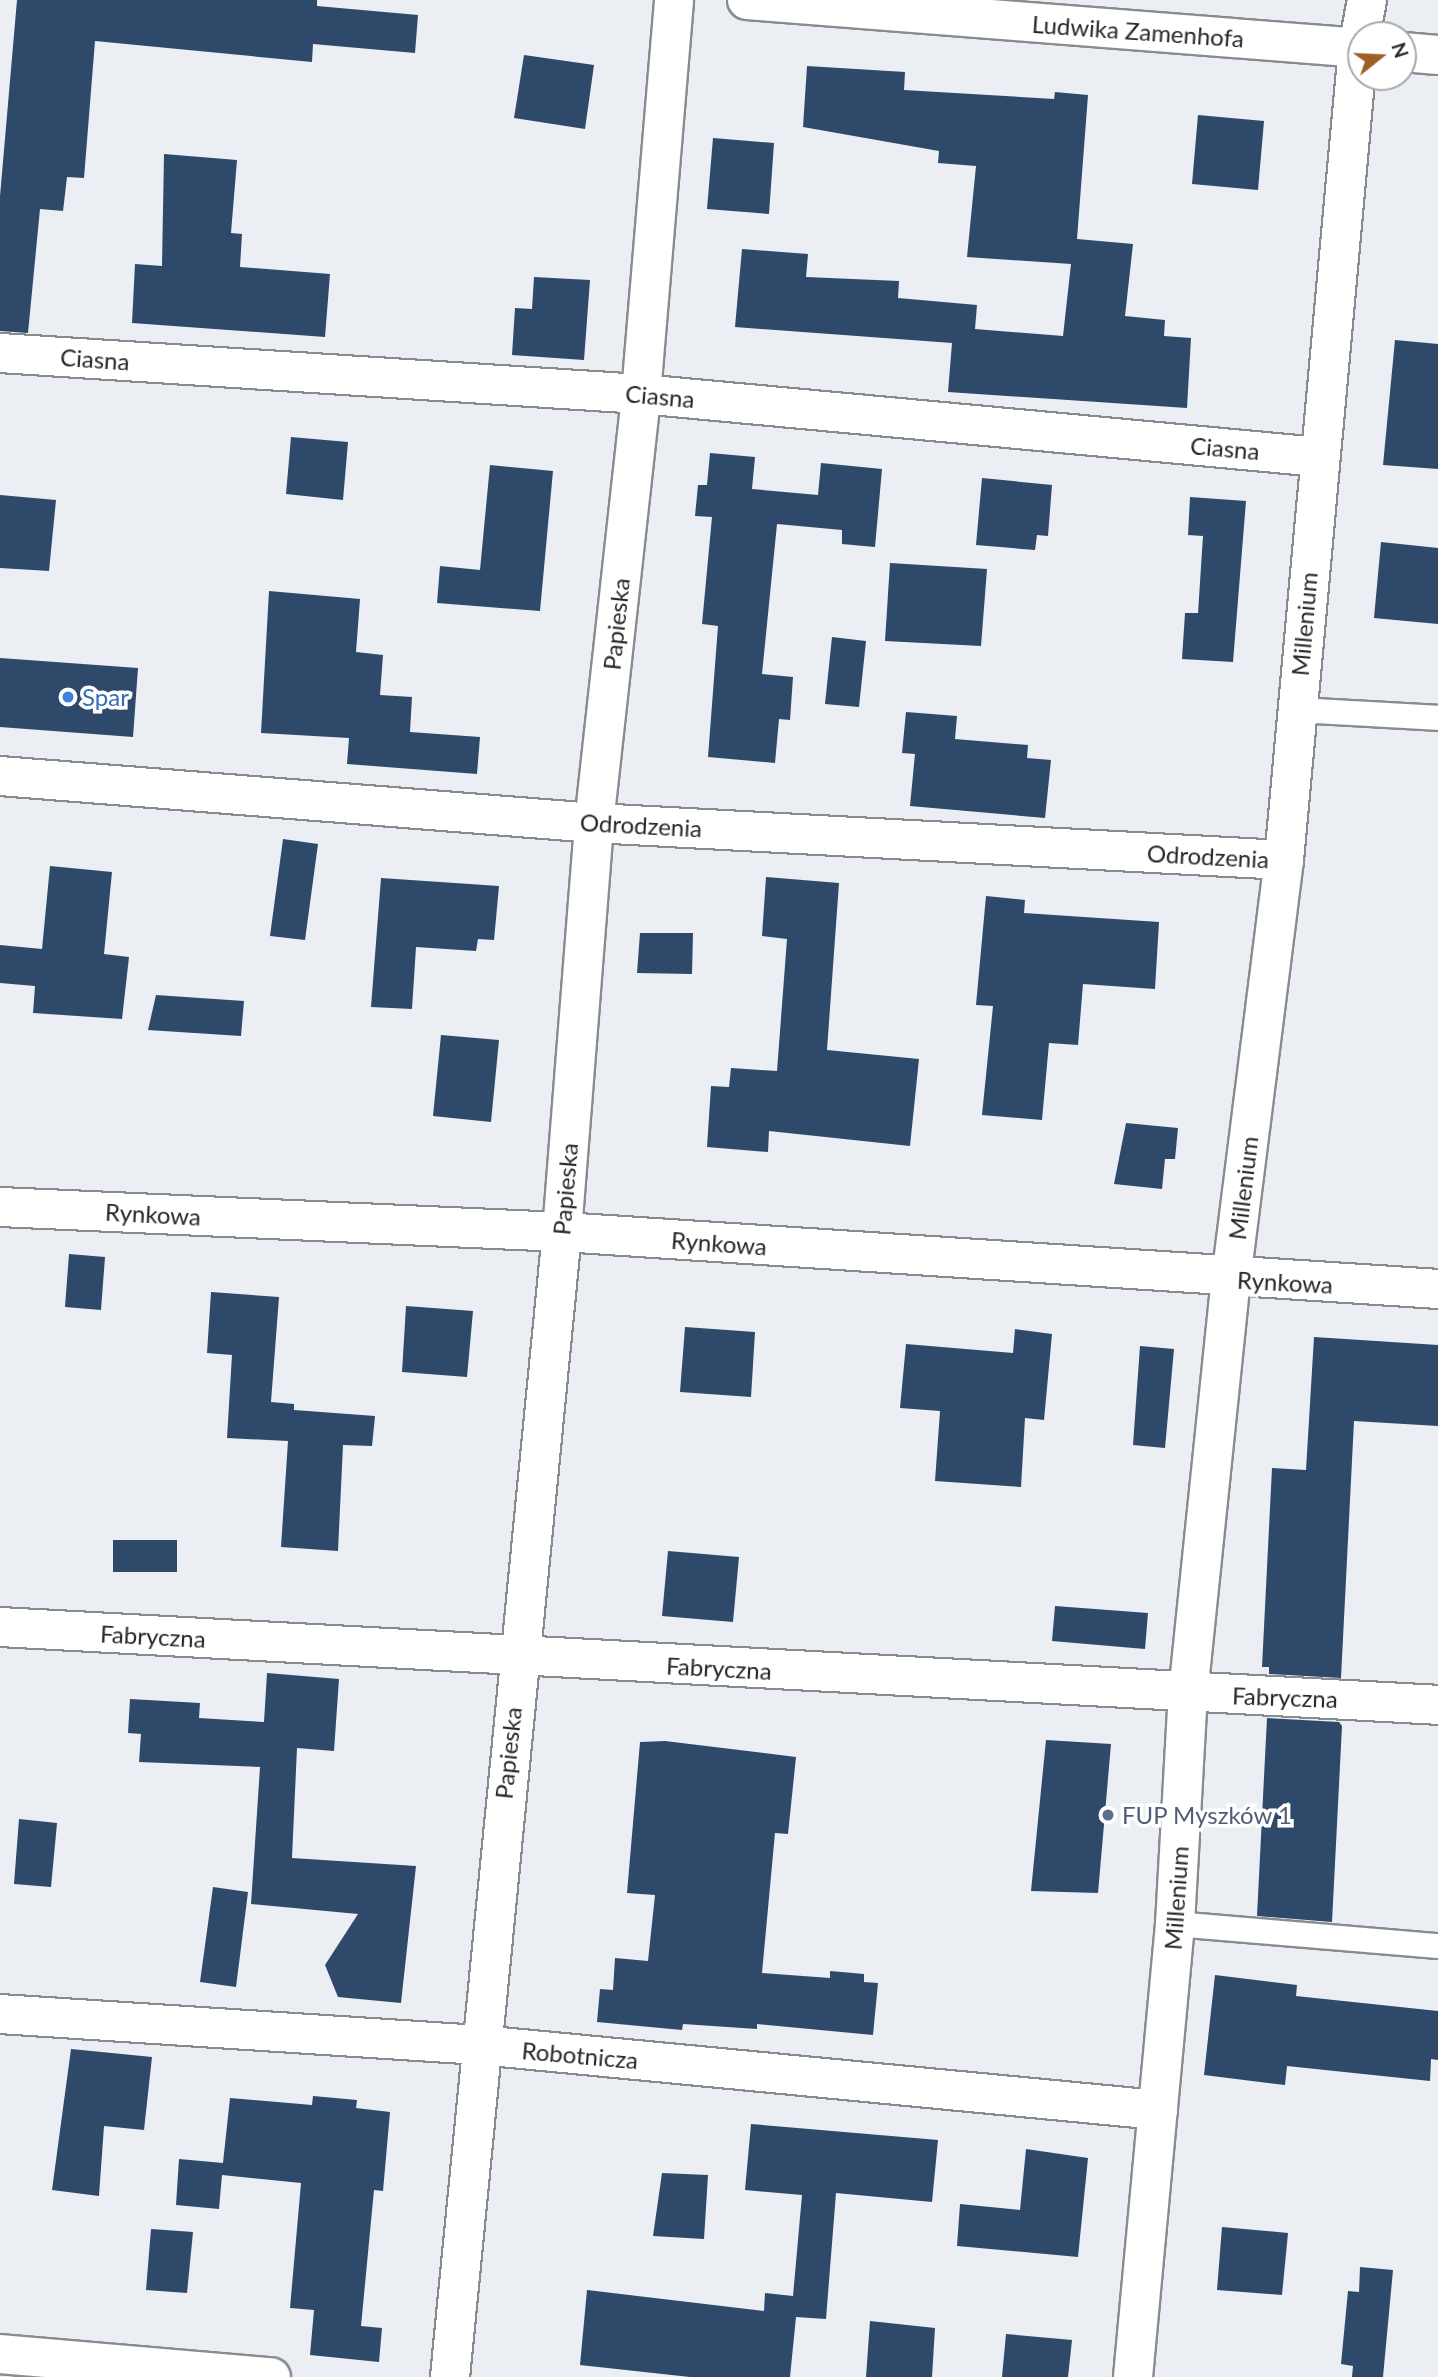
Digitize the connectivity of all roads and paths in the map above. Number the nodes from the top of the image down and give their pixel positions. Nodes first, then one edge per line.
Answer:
1 (674, 0) edge
2 (747, 0) edge
3 (1367, 0) edge
4 (1364, 21) edge
5 (1347, 47) edge
6 (1417, 53) edge
7 (1438, 55) edge
8 (1356, 91) edge
9 (0, 353) edge
10 (641, 394) junction
11 (1320, 457) junction
12 (1296, 710) junction
13 (1438, 718) edge
14 (0, 776) edge
15 (594, 823) junction
16 (1284, 860) junction
17 (0, 1207) edge
18 (562, 1232) junction
19 (1231, 1279) junction
20 (1438, 1289) edge
21 (0, 1627) edge
22 (518, 1657) junction
23 (1188, 1694) junction
24 (1438, 1705) edge
25 (1175, 1924) junction
26 (1438, 1947) edge
27 (0, 2014) edge
28 (480, 2045) junction
29 (1158, 2110) junction
30 (0, 2354) edge
31 (271, 2377) edge
32 (450, 2377) edge
33 (1133, 2377) edge

1 - 10 street, Papieska
2 - 5 street, Ludwika Zamenhofa
3 - 4 street, Millenium
6 - 7 street
8 - 11 street, Millenium
9 - 10 street, Ciasna
10 - 11 street, Ciasna
10 - 15 street, Papieska
11 - 12 street, Millenium
12 - 13 lane
12 - 16 street, Millenium
14 - 15 street, Odrodzenia
15 - 16 street, Odrodzenia
15 - 18 street, Papieska
16 - 19 street, Millenium
17 - 18 street, Rynkowa
18 - 19 street, Rynkowa
18 - 22 street, Papieska
19 - 20 street, Rynkowa
19 - 23 street, Millenium
21 - 22 street, Fabryczna
22 - 23 street, Fabryczna
22 - 28 street, Papieska
23 - 24 street, Fabryczna
23 - 25 street, Millenium
25 - 26 lane
25 - 29 street, Millenium
27 - 28 street, Robotnicza
28 - 29 street, Robotnicza
28 - 32 street, Papieska
29 - 33 street, Millenium
30 - 31 street

